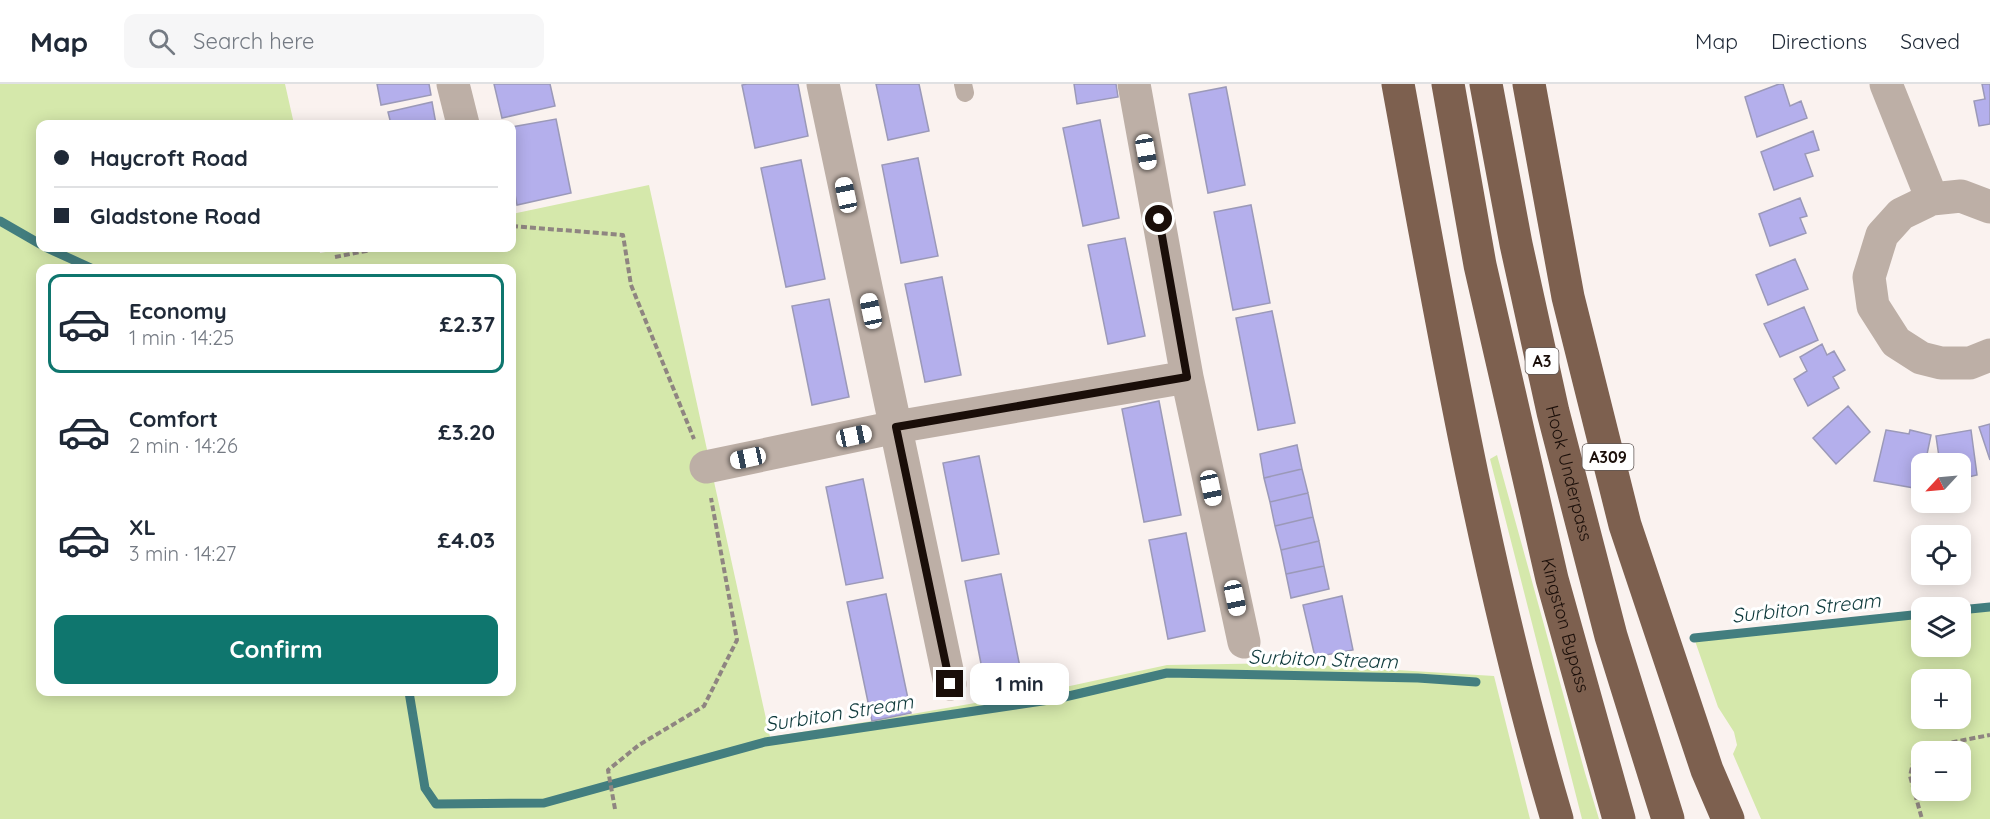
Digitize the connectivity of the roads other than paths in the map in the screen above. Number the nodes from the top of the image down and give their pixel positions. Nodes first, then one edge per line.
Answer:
1 (453, 84) edge
2 (823, 84) edge
3 (1134, 84) edge
4 (1398, 84) edge
5 (1448, 84) edge
6 (1486, 84) edge
7 (1529, 84) edge
8 (1886, 84) edge
9 (462, 120) edge
10 (1932, 199) junction
11 (1990, 207) edge
12 (1990, 355) edge
13 (1187, 377) junction
14 (896, 427) junction
15 (706, 467) road end
16 (1244, 642) dead end
17 (950, 684) dead end
18 (1557, 819) edge
19 (1619, 819) edge
20 (1668, 819) edge
21 (1728, 819) edge

1 - 9 street
2 - 14 street
3 - 13 street
4 - 18 highway
5 - 19 highway, Kingston Bypass / A3
6 - 20 highway, Hook Underpass / A3
7 - 21 highway, A309
8 - 10 street
10 - 11 street
10 - 12 street
13 - 14 street
13 - 16 street
14 - 15 street
14 - 17 street

